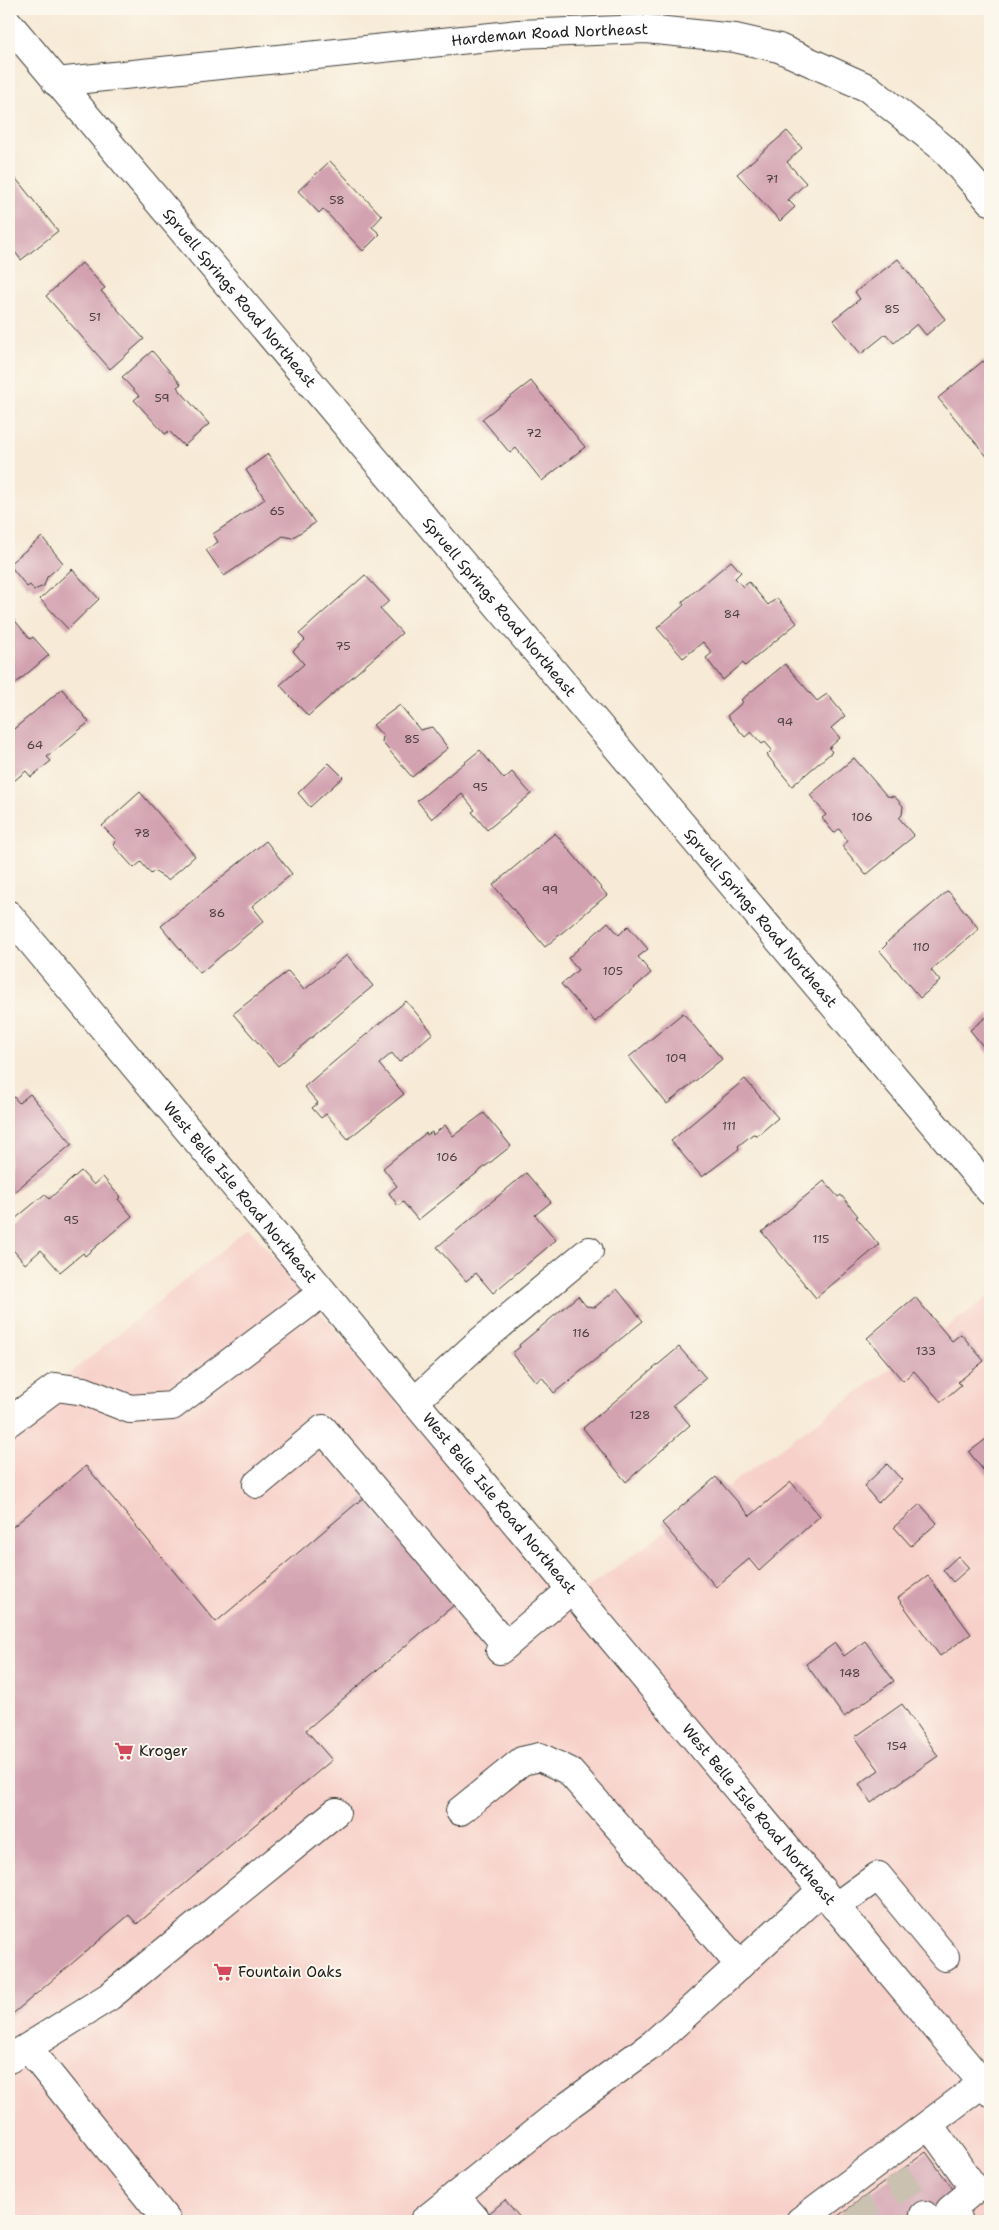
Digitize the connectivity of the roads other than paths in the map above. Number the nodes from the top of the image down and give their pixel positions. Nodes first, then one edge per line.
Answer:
1 (9, 24) edge
2 (56, 82) junction
3 (990, 201) edge
4 (9, 915) edge
5 (990, 1191) edge
6 (589, 1252) dead end
7 (322, 1293) junction
8 (414, 1402) junction
9 (9, 1422) edge
10 (257, 1484) dead end
11 (571, 1590) junction
12 (460, 1811) dead end
13 (336, 1812) dead end
14 (828, 1899) junction
15 (945, 1957) dead end
16 (740, 1965) junction
17 (18, 2054) edge
18 (986, 2088) edge
19 (928, 2124) junction
20 (455, 2196) junction
21 (939, 2218) edge
22 (803, 2220) edge
23 (167, 2221) edge
24 (424, 2221) edge
25 (477, 2221) edge

1 - 2 street, Spruell Springs Road Northeast
2 - 3 street, Hardeman Road Northeast
2 - 5 street, Spruell Springs Road Northeast
4 - 7 street, West Belle Isle Road Northeast
6 - 8 street
7 - 8 street, West Belle Isle Road Northeast
7 - 9 street
8 - 11 street, West Belle Isle Road Northeast
10 - 11 street
11 - 14 street, West Belle Isle Road Northeast
12 - 16 street
13 - 17 street
14 - 15 street
14 - 16 street
14 - 18 street, West Belle Isle Road Northeast
16 - 20 street
17 - 23 street
18 - 19 street
19 - 21 street
19 - 22 street
20 - 24 street
20 - 25 street

